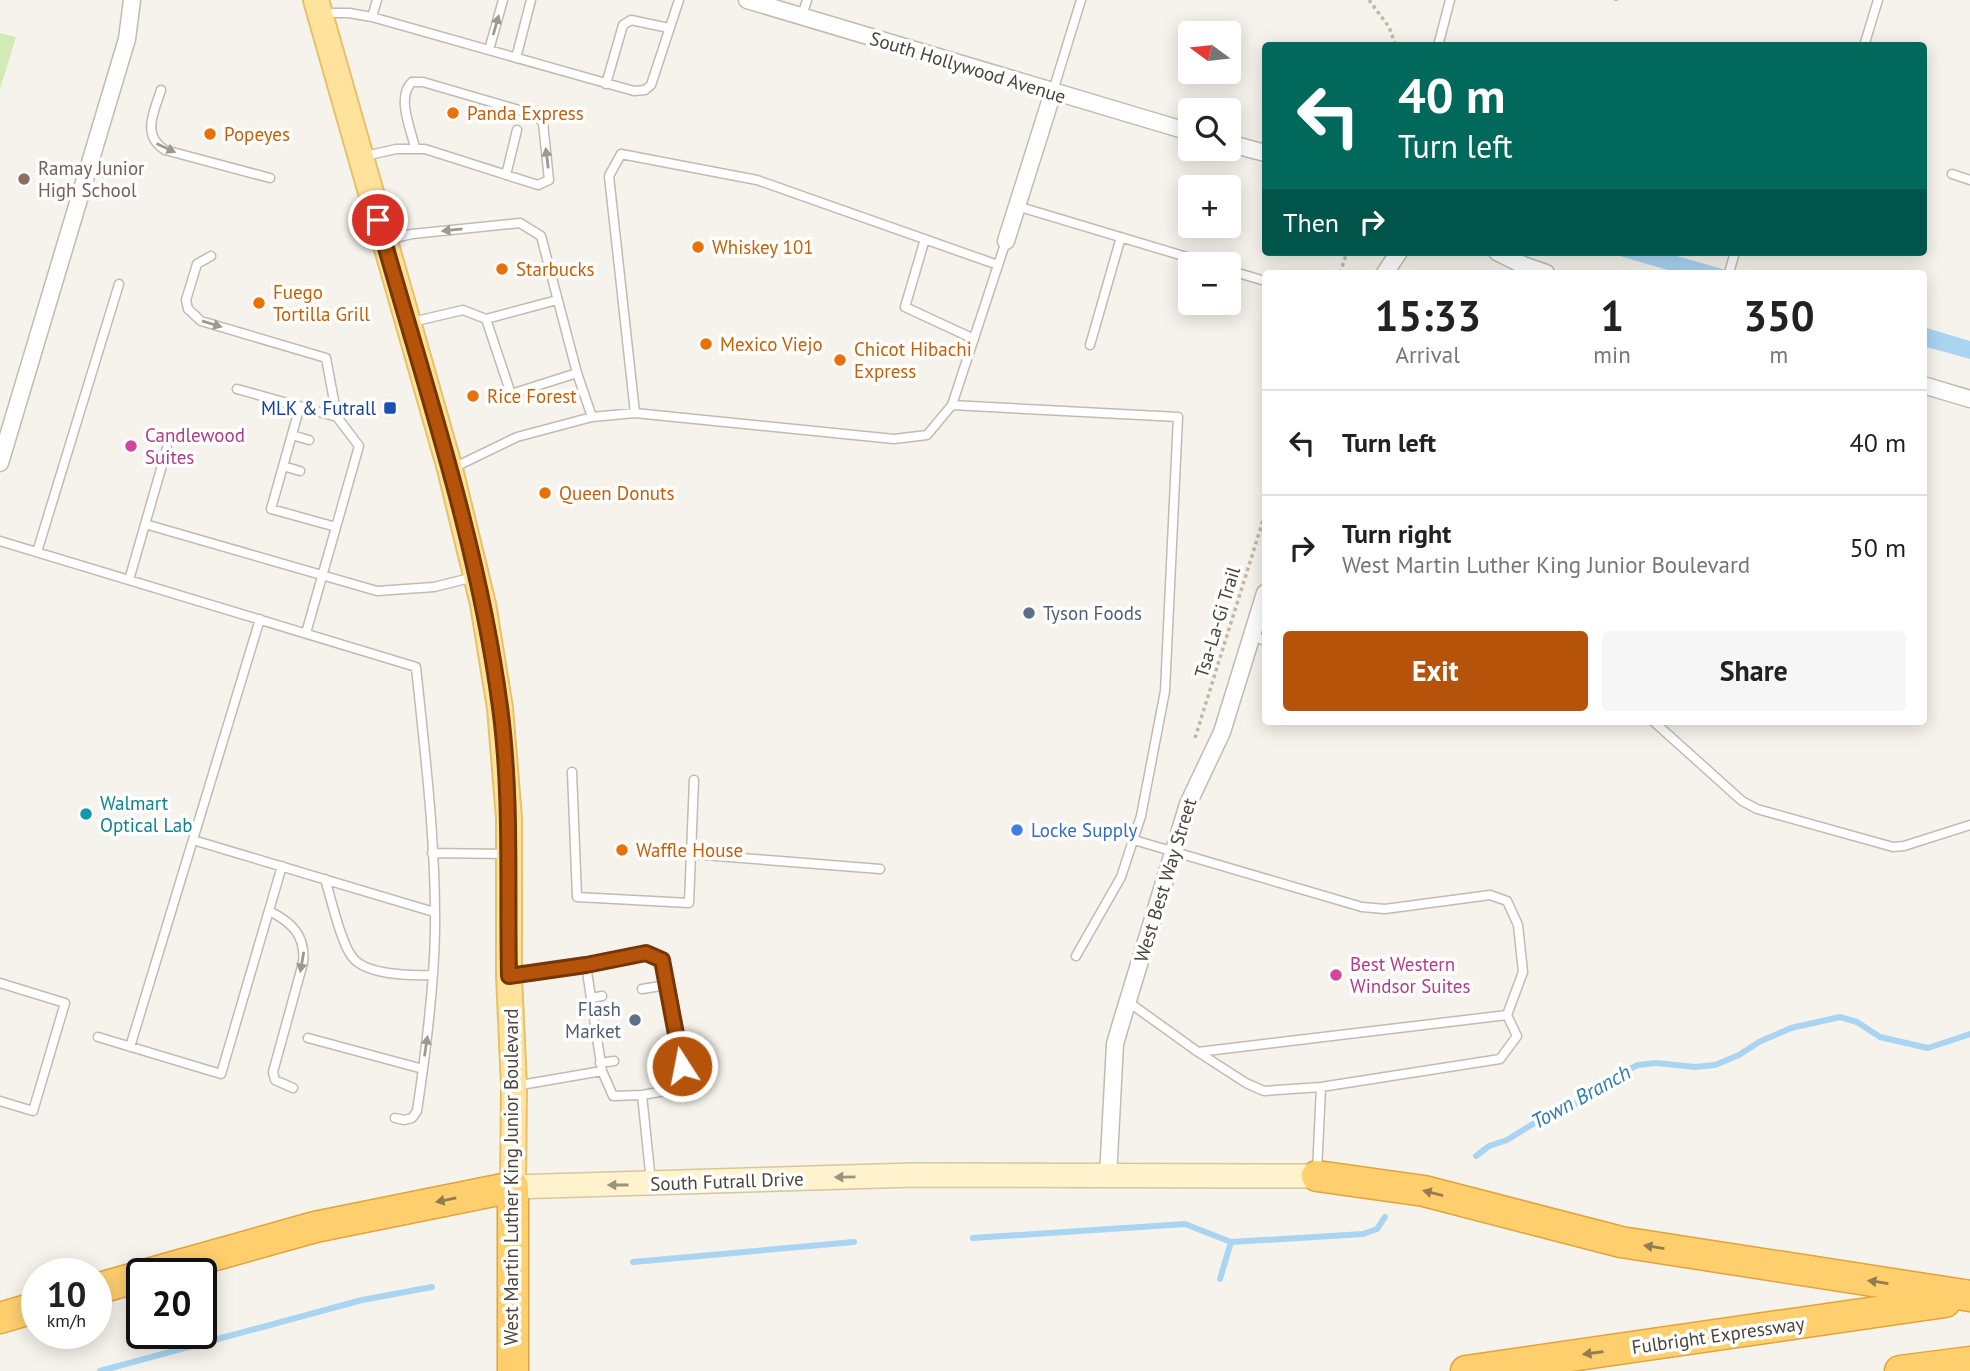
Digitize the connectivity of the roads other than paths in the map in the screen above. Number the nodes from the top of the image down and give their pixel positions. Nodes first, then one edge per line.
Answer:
1 (132, 0) edge
2 (377, 0) edge
3 (503, 0) edge
4 (531, 0) edge
5 (678, 0) edge
6 (747, 0) edge
7 (807, 0) edge
8 (1081, 0) edge
9 (1450, 0) edge
10 (1878, 0) edge
11 (318, 7) edge
12 (802, 16) junction
13 (372, 17) junction
14 (669, 28) junction
15 (1439, 42) edge
16 (1865, 42) edge
17 (489, 50) junction
18 (516, 58) junction
19 (606, 84) junction
20 (160, 90) dead end
21 (1053, 92) junction
22 (1178, 128) edge
23 (517, 130) dead end
24 (1241, 147) edge
25 (415, 148) junction
26 (1262, 152) edge
27 (360, 157) junction
28 (1952, 174) dead end
29 (506, 175) junction
30 (270, 178) dead end
31 (1970, 180) edge
32 (1017, 206) junction
33 (1121, 237) junction
34 (925, 239) junction
35 (384, 240) junction
36 (1006, 240) joint
37 (1178, 254) edge
38 (211, 256) dead end
39 (1505, 256) edge
40 (998, 265) junction
41 (1537, 270) edge
42 (1241, 274) edge
43 (1262, 280) edge
44 (119, 284) dead end
45 (557, 300) junction
46 (486, 319) junction
47 (408, 323) junction
48 (974, 339) junction
49 (1090, 345) dead end
50 (577, 373) junction
51 (1927, 386) edge
52 (237, 388) dead end
53 (1970, 399) edge
54 (952, 405) junction
55 (300, 406) junction
56 (635, 413) junction
57 (337, 417) junction
58 (592, 417) junction
59 (292, 435) junction
60 (309, 440) dead end
61 (167, 448) dead end
62 (0, 463) edge
63 (283, 466) junction
64 (450, 469) junction
65 (300, 471) dead end
66 (145, 524) junction
67 (336, 527) junction
68 (0, 541) edge
69 (37, 552) junction
70 (322, 576) junction
71 (476, 576) junction
72 (129, 580) junction
73 (1262, 616) edge
74 (260, 620) junction
75 (306, 633) junction
76 (1259, 638) edge
77 (1657, 725) edge
78 (572, 772) dead end
79 (694, 780) dead end
80 (1970, 825) edge
81 (193, 840) junction
82 (1133, 840) junction
83 (1174, 850) junction
84 (432, 853) junction
85 (691, 854) junction
86 (509, 855) junction
87 (282, 866) junction
88 (880, 869) dead end
89 (325, 879) junction
90 (269, 911) junction
91 (434, 912) junction
92 (1076, 956) dead end
93 (586, 965) junction
94 (432, 975) junction
95 (509, 976) junction
96 (0, 983) edge
97 (667, 985) junction
98 (642, 989) dead end
99 (602, 996) dead end
100 (591, 998) junction
101 (1127, 1002) junction
102 (1507, 1015) junction
103 (98, 1037) dead end
104 (308, 1038) dead end
105 (130, 1047) junction
106 (679, 1052) junction
107 (1198, 1052) junction
108 (654, 1056) dead end
109 (614, 1061) dead end
110 (601, 1067) junction
111 (423, 1069) junction
112 (514, 1086) junction
113 (1321, 1087) junction
114 (293, 1088) dead end
115 (642, 1095) junction
116 (0, 1101) edge
117 (395, 1118) dead end
118 (1317, 1176) junction
119 (1108, 1177) junction
120 (651, 1185) junction
121 (513, 1187) junction
122 (205, 1258) edge
123 (1970, 1297) edge
124 (21, 1312) edge
125 (0, 1318) edge
126 (1970, 1362) edge
127 (513, 1371) edge
128 (1466, 1371) edge
129 (1900, 1371) edge

1 - 62 street
2 - 13 lane
17 -> 3 lane
4 - 18 lane
5 - 14 lane
6 - 12 street, South Hollywood Avenue
7 - 12 lane
8 - 21 lane
9 - 15 lane
10 - 16 lane
11 - 13 lane
11 - 27 main road, West Martin Luther King Junior Boulevard
12 - 21 street, South Hollywood Avenue
13 - 17 lane
14 - 19 lane
14 - 19 lane
17 - 18 lane
18 - 19 lane
20 -> 30 lane
21 - 22 street, South Hollywood Avenue
21 - 32 street
23 - 29 lane
24 - 26 street
25 - 27 lane
25 - 29 lane
29 -> 25 lane
27 - 35 main road, West Martin Luther King Junior Boulevard
28 - 31 lane
32 - 33 lane
32 - 36 street
33 - 37 lane
33 - 49 lane
34 - 40 lane
34 - 48 lane
34 - 56 lane
45 -> 35 lane
35 - 47 main road, West Martin Luther King Junior Boulevard
36 - 40 lane
38 -> 57 lane
39 - 41 street
40 - 48 lane
42 - 43 lane
44 - 69 lane
45 - 46 lane
45 - 50 lane
46 - 47 lane
46 - 50 lane
47 - 64 main road, West Martin Luther King Junior Boulevard
48 - 54 lane
50 - 58 lane
51 - 53 street
52 - 55 lane
54 - 56 lane
54 - 82 lane
55 - 57 lane
55 - 59 lane
56 - 58 lane
57 - 67 lane
58 - 64 lane
59 - 60 lane
59 - 63 lane
61 - 66 lane
63 - 65 lane
63 - 67 lane
64 - 71 main road, West Martin Luther King Junior Boulevard
66 - 70 lane
66 - 72 lane
67 - 70 lane
68 - 69 lane
69 - 72 lane
70 - 71 lane
70 - 75 lane
71 - 86 main road, West Martin Luther King Junior Boulevard
72 - 74 lane
73 - 76 street, West Best Way Street
74 - 75 lane
74 - 81 lane
75 - 84 lane
76 - 83 street, West Best Way Street
77 - 80 lane
78 - 85 lane
79 - 85 lane
81 - 87 lane
81 - 105 lane
82 - 83 lane
82 - 92 lane
83 - 101 street, West Best Way Street
83 - 102 lane
84 - 86 lane
84 - 91 lane
85 - 88 lane
86 - 95 main road, West Martin Luther King Junior Boulevard
87 - 89 lane
87 - 90 lane
89 - 91 lane
89 - 94 lane
90 - 105 lane
90 -> 114 lane
91 - 94 lane
93 - 95 lane
93 - 97 lane
93 - 100 lane
111 -> 94 lane
95 - 112 main road, West Martin Luther King Junior Boulevard
96 - 116 lane
97 - 98 lane
97 - 106 lane
99 - 100 lane
100 - 110 lane
101 - 107 lane
101 - 119 street, West Best Way Street
102 - 107 lane
102 - 113 lane
103 - 105 lane
104 - 111 lane
106 - 108 lane
106 - 115 lane
107 - 113 lane
109 - 110 lane
110 - 112 lane
110 - 115 lane
111 - 117 lane
112 - 121 main road, West Martin Luther King Junior Boulevard
113 - 118 lane
115 - 120 lane
118 - 119 main road, South Futrall Drive
123 -> 118 highway
119 -> 120 main road, South Futrall Drive
120 -> 121 main road, South Futrall Drive
121 -> 122 highway, South Futrall Drive
121 - 127 highway, West Martin Luther King Junior Boulevard
123 -> 128 highway, Fulbright Expressway
124 - 125 highway
126 - 129 highway

